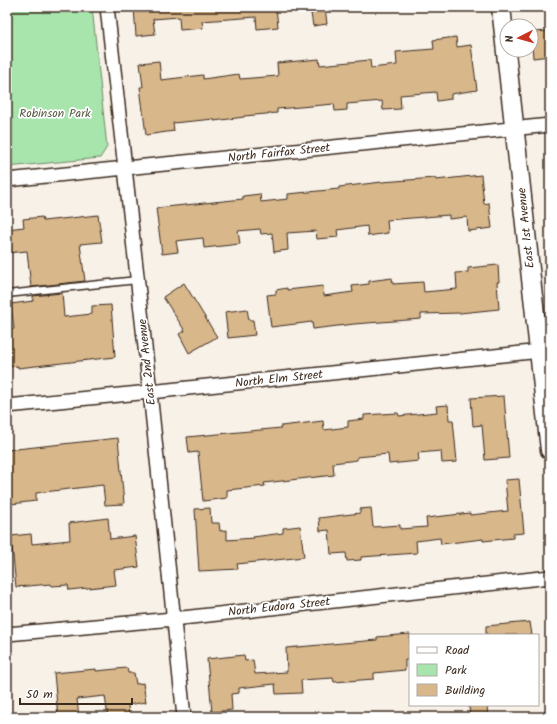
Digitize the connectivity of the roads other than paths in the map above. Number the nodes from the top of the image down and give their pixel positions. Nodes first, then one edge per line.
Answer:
1 (107, 7) edge
2 (501, 7) edge
3 (550, 125) edge
4 (515, 128) junction
5 (124, 168) junction
6 (7, 180) edge
7 (137, 280) junction
8 (7, 294) edge
9 (545, 350) edge
10 (150, 392) junction
11 (7, 406) edge
12 (550, 450) edge
13 (550, 577) edge
14 (173, 619) junction
15 (7, 634) edge
16 (184, 717) edge

1 - 5 street, East 2nd Avenue
2 - 4 street, East 1st Avenue
3 - 4 street, North Fairfax Street
4 - 5 street, North Fairfax Street
4 - 9 street, East 1st Avenue
5 - 6 street, North Fairfax Street
5 - 7 street, East 2nd Avenue
7 - 8 lane
7 - 10 street, East 2nd Avenue
9 - 10 street, North Elm Street
9 - 12 street, East 1st Avenue
10 - 11 street, North Elm Street
10 - 14 street, East 2nd Avenue
13 - 14 street, North Eudora Street
14 - 15 street, North Eudora Street
14 - 16 street, East 2nd Avenue

